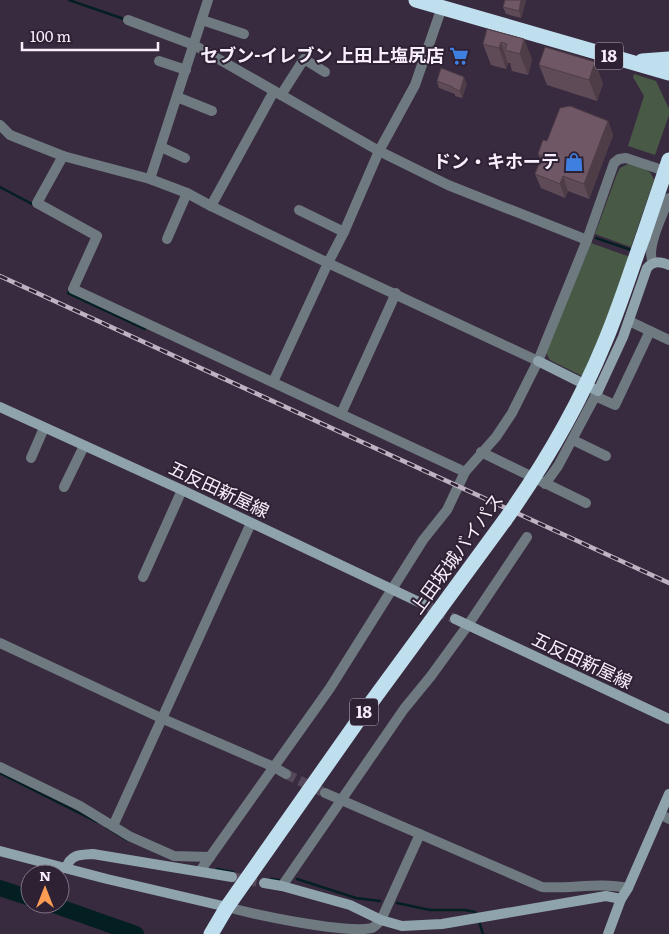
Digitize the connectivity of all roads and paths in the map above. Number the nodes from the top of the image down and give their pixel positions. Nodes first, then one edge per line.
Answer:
1 (208, 0) edge
2 (416, 0) edge
3 (442, 8) junction
4 (128, 20) dead end
5 (202, 20) junction
6 (244, 34) dead end
7 (194, 46) junction
8 (669, 59) edge
9 (623, 60) junction
10 (159, 61) dead end
11 (186, 70) junction
12 (324, 72) dead end
13 (669, 73) edge
14 (278, 93) junction
15 (177, 97) junction
16 (212, 111) dead end
17 (0, 125) edge
18 (161, 147) junction
19 (379, 151) junction
20 (63, 156) junction
21 (185, 158) dead end
22 (667, 166) edge
23 (150, 179) junction
24 (186, 193) junction
25 (669, 198) edge
26 (211, 206) junction
27 (299, 210) dead end
28 (344, 232) junction
29 (167, 239) dead end
30 (588, 240) junction
31 (654, 262) junction
32 (328, 263) junction
33 (669, 265) edge
34 (396, 294) junction
35 (629, 321) junction
36 (650, 331) junction
37 (669, 340) edge
38 (538, 361) junction
39 (272, 382) junction
40 (596, 394) junction
41 (0, 408) edge
42 (341, 414) junction
43 (44, 428) junction
44 (573, 440) junction
45 (84, 446) junction
46 (481, 452) junction
47 (606, 456) dead end
48 (31, 458) dead end
49 (465, 472) junction
50 (545, 484) junction
51 (64, 487) dead end
52 (182, 490) junction
53 (586, 503) dead end
54 (252, 523) junction
55 (527, 537) dead end
56 (143, 577) dead end
57 (392, 590) junction
58 (423, 604) tunnel mouth
59 (455, 619) tunnel mouth
60 (468, 625) junction
61 (0, 643) edge
62 (162, 718) junction
63 (669, 719) edge
64 (0, 766) edge
65 (274, 767) junction
66 (286, 774) tunnel mouth
67 (325, 793) tunnel mouth
68 (669, 794) edge
69 (341, 799) junction
70 (664, 817) edge
71 (113, 826) junction
72 (420, 834) junction
73 (0, 851) edge
74 (210, 857) junction
75 (50, 864) edge
76 (68, 864) edge
77 (70, 869) edge
78 (200, 871) junction
79 (232, 877) tunnel mouth
80 (264, 883) tunnel mouth
81 (282, 886) junction
82 (628, 888) junction
83 (621, 899) junction
84 (227, 908) junction
85 (381, 920) junction
86 (213, 931) edge
87 (608, 934) edge

1 - 5 street
2 - 3 highway, 18
3 - 9 highway, 18
3 - 19 street
4 - 7 street
5 - 6 street
5 - 7 street
7 - 11 street
7 - 14 street
8 - 9 highway
9 - 13 highway, 18
10 - 11 street
11 - 15 street
12 - 14 street
14 - 19 street
14 - 26 street
15 - 16 street
15 - 18 street
17 - 20 street
18 - 21 street
18 - 23 street
19 - 28 street
19 - 30 street
20 - 23 street
20 - 39 street
22 - 30 street
22 - 84 highway, 上田坂城バイパス / 18, bridge
23 - 24 street
24 - 26 street
24 - 29 street
25 - 31 street
26 - 32 street
27 - 28 street
28 - 32 street
30 - 38 street
31 - 33 street
31 - 35 street
32 - 34 street
32 - 39 street
34 - 38 street
34 - 42 street
35 - 36 street
35 - 40 street
36 - 37 street
36 - 40 street
38 - 40 street
38 - 46 street
39 - 42 street
40 - 44 street
41 - 43 street, 五反田新屋線
42 - 49 street
43 - 45 street, 五反田新屋線
43 - 48 street
44 - 47 street
44 - 50 street
45 - 51 street
45 - 52 street, 五反田新屋線
46 - 49 street
46 - 50 street
49 - 57 street
50 - 53 street
52 - 54 street, 五反田新屋線
52 - 56 street
54 - 57 street, 五反田新屋線
54 - 62 street
55 - 60 street
57 - 58 street, 五反田新屋線
57 - 65 street
59 - 60 street, 五反田新屋線
60 - 63 street, 五反田新屋線
60 - 69 street
61 - 62 street
62 - 65 street
62 - 71 street
64 - 71 street
65 - 66 street
65 - 74 street
67 - 69 street
68 - 70 street
69 - 72 street
69 - 81 street
70 - 82 street
71 - 74 street
72 - 82 street
72 - 85 street
73 - 75 street
74 - 78 street
76 - 78 street
77 - 84 street
78 - 79 street
80 - 81 street
81 - 85 street
82 - 83 street
83 - 85 street
83 - 87 street
84 - 85 street
84 - 86 highway, 上田坂城バイパス / 18

